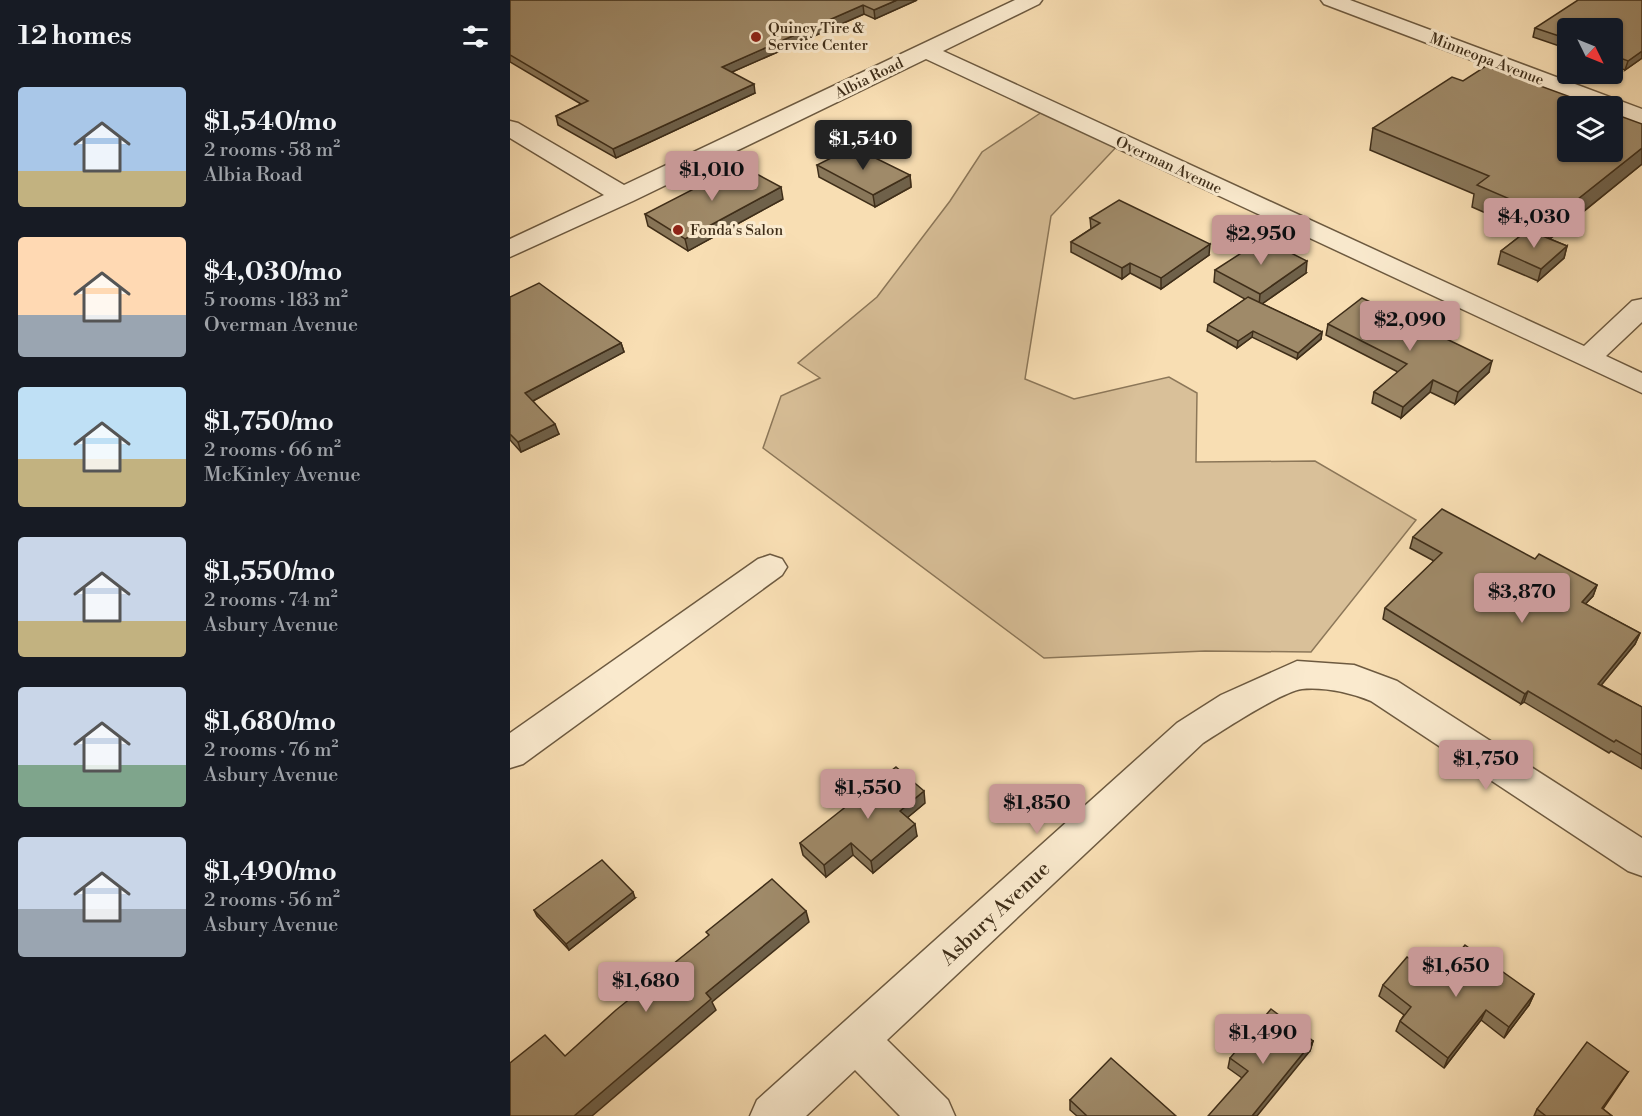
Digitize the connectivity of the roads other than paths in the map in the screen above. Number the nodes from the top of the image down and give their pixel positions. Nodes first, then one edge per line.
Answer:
1 (1032, 0) edge
2 (1331, 0) edge
3 (926, 51) junction
4 (1642, 117) edge
5 (510, 128) edge
6 (624, 196) junction
7 (510, 249) edge
8 (1642, 307) edge
9 (1588, 358) junction
10 (1642, 384) edge
11 (770, 567) dead end
12 (510, 753) edge
13 (1642, 858) edge
14 (856, 1040) junction
15 (773, 1116) edge
16 (932, 1116) edge

1 - 3 street, Albia Road
2 - 4 street, Minneopa Avenue
3 - 6 street, Albia Road
3 - 9 street, Overman Avenue
5 - 6 street
6 - 7 street, Albia Road
8 - 9 street
9 - 10 street, Overman Avenue
11 - 12 street
13 - 14 street, Asbury Avenue
14 - 15 street, Asbury Avenue
14 - 16 street

